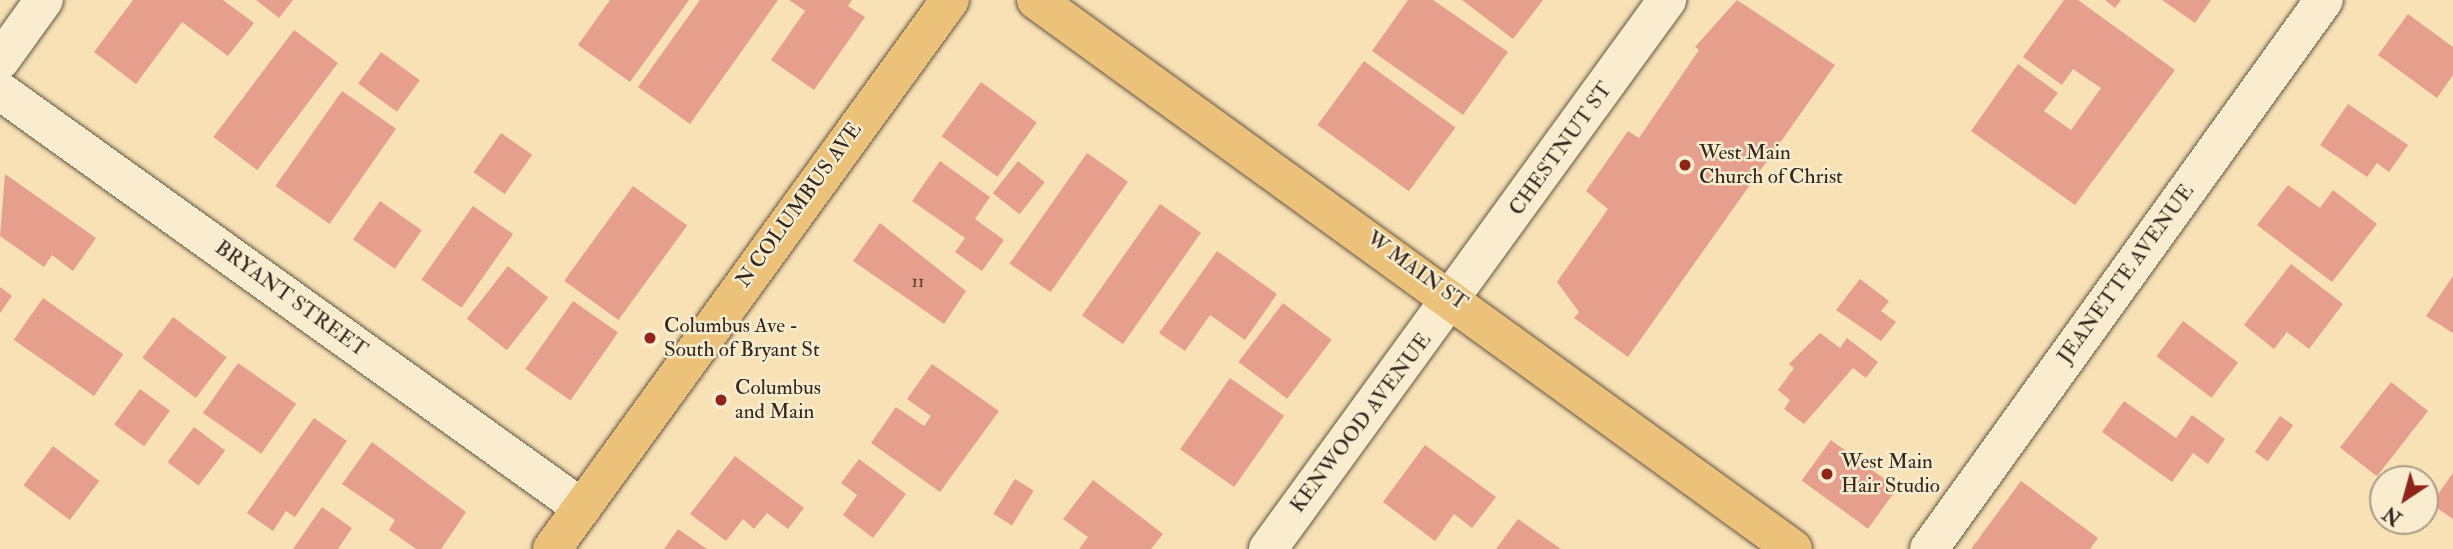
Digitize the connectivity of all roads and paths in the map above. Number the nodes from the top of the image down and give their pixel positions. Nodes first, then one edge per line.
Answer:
1 (44, 0) edge
2 (950, 0) edge
3 (1036, 0) edge
4 (1667, 0) edge
5 (2324, 0) edge
6 (0, 61) edge
7 (0, 91) edge
8 (1455, 298) junction
9 (582, 508) junction
10 (552, 549) edge
11 (1268, 549) edge
12 (1793, 549) edge
13 (1929, 549) edge

1 - 6 street
2 - 9 main road, N COLUMBUS AVE
3 - 8 main road, W MAIN ST
4 - 8 street, CHESTNUT ST
5 - 13 street, JEANETTE AVENUE
7 - 9 street, BRYANT STREET
8 - 11 street, KENWOOD AVENUE
8 - 12 main road, W MAIN ST
9 - 10 main road, N COLUMBUS AVE

